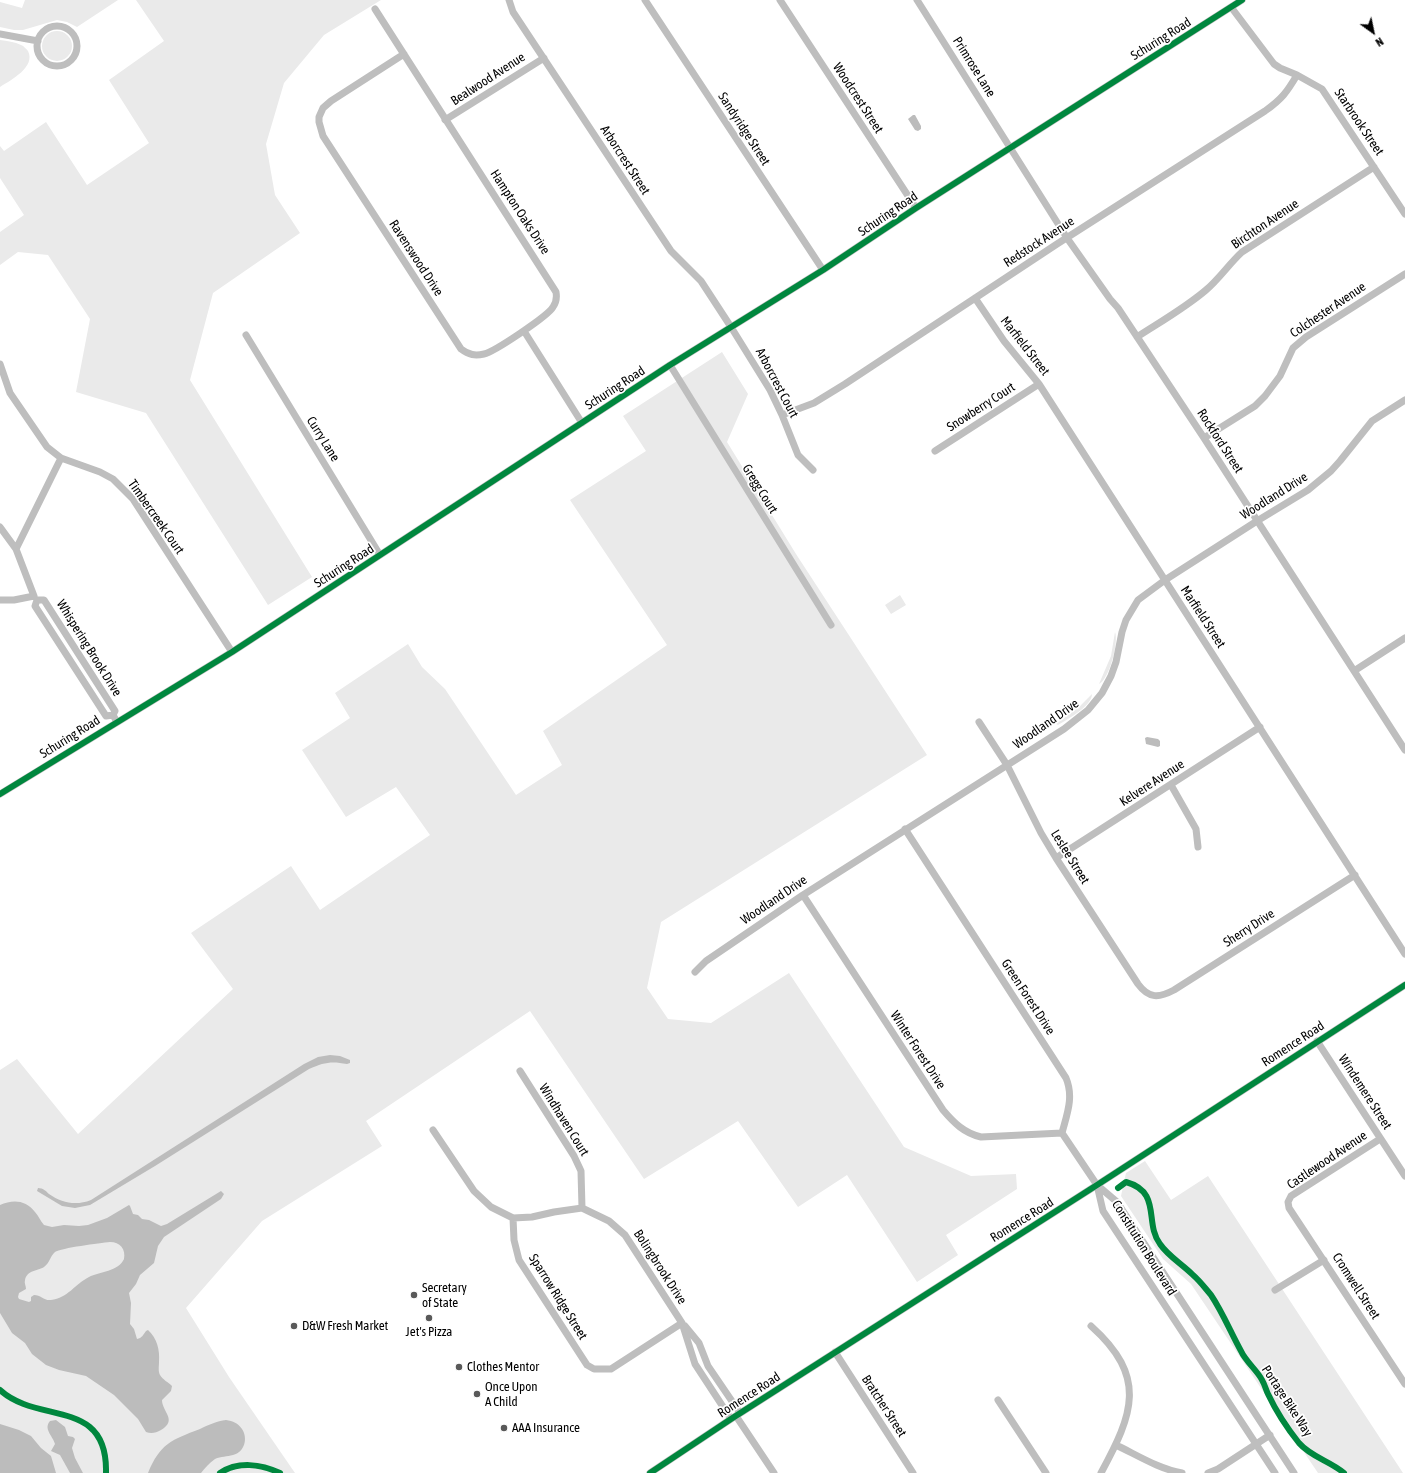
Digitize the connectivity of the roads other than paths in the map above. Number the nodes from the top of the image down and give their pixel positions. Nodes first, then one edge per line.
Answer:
1 (509, 0) edge
2 (645, 0) edge
3 (780, 0) edge
4 (917, 0) edge
5 (1242, 0) edge
6 (1231, 7) junction
7 (375, 9) dead end
8 (0, 34) edge
9 (38, 41) junction
10 (404, 54) junction
11 (544, 58) junction
12 (1297, 75) junction
13 (445, 120) junction
14 (1011, 147) junction
15 (1374, 167) junction
16 (916, 208) junction
17 (1405, 214) edge
18 (1067, 238) junction
19 (823, 270) junction
20 (1405, 274) edge
21 (975, 298) junction
22 (731, 327) junction
23 (524, 331) junction
24 (246, 335) dead end
25 (1138, 337) junction
26 (0, 364) edge
27 (670, 366) junction
28 (1039, 384) junction
29 (1405, 400) edge
30 (782, 414) junction
31 (582, 423) junction
32 (1204, 438) junction
33 (935, 451) dead end
34 (61, 458) junction
35 (812, 470) dead end
36 (1257, 521) junction
37 (0, 527) edge
38 (16, 549) junction
39 (380, 555) junction
40 (1165, 580) junction
41 (36, 598) junction
42 (0, 600) edge
43 (831, 625) dead end
44 (1405, 638) edge
45 (232, 652) junction
46 (1354, 670) junction
47 (115, 718) junction
48 (979, 722) dead end
49 (1260, 727) junction
50 (1405, 750) edge
51 (1007, 765) junction
52 (1171, 785) junction
53 (1, 791) edge
54 (905, 829) junction
55 (1198, 847) dead end
56 (1056, 858) junction
57 (1355, 875) junction
58 (803, 895) junction
59 (1405, 954) edge
60 (696, 972) dead end
61 (1405, 985) edge
62 (1154, 996) joint
63 (1317, 1041) junction
64 (520, 1071) dead end
65 (433, 1130) dead end
66 (1062, 1133) junction
67 (1380, 1138) junction
68 (1405, 1176) edge
69 (1097, 1185) junction
70 (1288, 1202) joint
71 (582, 1208) junction
72 (513, 1218) junction
73 (1324, 1260) junction
74 (1275, 1290) dead end
75 (682, 1323) junction
76 (1091, 1326) dead end
77 (835, 1352) junction
78 (1405, 1384) edge
79 (998, 1400) dead end
80 (735, 1416) junction
81 (1270, 1435) junction
82 (1256, 1444) junction
83 (1116, 1445) junction
84 (650, 1473) edge
85 (774, 1473) edge
86 (913, 1473) edge
87 (1046, 1473) edge
88 (1101, 1473) edge
89 (1182, 1473) edge
90 (1208, 1473) edge
91 (1275, 1473) edge
92 (1294, 1473) edge

1 - 11 street, Arborcrest Street
2 - 19 street, Sandyridge Street
3 - 16 street, Woodcrest Street
4 - 14 street, Primrose Lane
5 - 6 street, Schuring Road
6 - 12 street, Starbrook Street
6 - 14 street, Schuring Road
7 - 10 street, Hampton Oaks Drive
8 - 9 street
9 - 9 street
10 - 13 street, Hampton Oaks Drive
10 - 23 street, Ravenswood Drive
11 - 13 street, Bealwood Avenue
11 - 22 street, Arborcrest Street
12 - 15 street, Starbrook Street
12 - 18 street, Redstock Avenue
13 - 23 street, Hampton Oaks Drive
14 - 16 street, Schuring Road
14 - 18 street, Rockford Street
15 - 17 street, Starbrook Street
15 - 25 street, Birchton Avenue
16 - 19 street, Schuring Road
18 - 21 street, Redstock Avenue
18 - 25 street, Rockford Street
19 - 22 street, Schuring Road
20 - 32 street, Colchester Avenue
21 - 28 street, Marfield Street
21 - 30 street, Redstock Avenue
22 - 27 street, Schuring Road
22 - 30 street, Arborcrest Court
23 - 31 street
24 - 39 street, Curry Lane
25 - 32 street, Rockford Street
26 - 34 street, Timbercreek Court
27 - 31 street, Schuring Road
27 - 43 street, Gregg Court
28 - 33 street, Snowberry Court
28 - 40 street, Marfield Street
29 - 36 street, Woodland Drive
30 - 35 street, Arborcrest Court
31 - 39 street, Schuring Road
32 - 36 street, Rockford Street
34 - 38 street
34 - 45 street, Timbercreek Court
36 - 40 street, Woodland Drive
36 - 46 street, Rockford Street
37 - 38 street, Whispering Brook Drive
38 - 41 street, Whispering Brook Drive
39 - 45 street, Schuring Road
40 - 49 street, Marfield Street
40 - 51 street, Woodland Drive
41 - 42 street
41 - 47 street, Whispering Brook Drive
41 - 47 street, Whispering Brook Drive
44 - 46 street
45 - 47 street, Schuring Road
46 - 50 street, Rockford Street
47 - 53 street, Schuring Road
48 - 51 street, Leslee Street
49 - 52 street, Kelvere Avenue
49 - 57 street, Marfield Street
51 - 54 street, Woodland Drive
51 - 56 street, Leslee Street
52 - 55 street
52 - 56 street, Kelvere Avenue
54 - 58 street, Woodland Drive
54 - 66 street, Green Forest Drive
56 - 62 street, Leslee Street
57 - 59 street, Marfield Street
57 - 62 street, Sherry Drive
58 - 60 street, Woodland Drive
58 - 66 street, Winter Forest Drive
61 - 63 street, Romence Road
63 - 67 street, Windemere Street
63 - 69 street, Romence Road
64 - 71 street, Windhaven Court
65 - 72 street
66 - 69 street
67 - 68 street, Windemere Street
67 - 70 street, Castlewood Avenue
69 - 77 street, Romence Road
69 - 81 street, Constitution Boulevard
69 - 82 street, Constitution Boulevard
70 - 73 street, Cromwell Street
71 - 72 street
71 - 75 street, Bolingbrook Drive
72 - 75 street, Sparrow Ridge Street
73 - 74 street
73 - 78 street, Cromwell Street
75 - 80 street
75 - 80 street, Bolingbrook Drive
76 - 83 street
77 - 80 street, Romence Road
77 - 86 street, Bratcher Street
79 - 87 street
80 - 84 street, Romence Road
80 - 85 street
81 - 82 street
81 - 92 street, Constitution Boulevard
82 - 90 street
82 - 91 street, Constitution Boulevard
83 - 88 street
83 - 89 street

